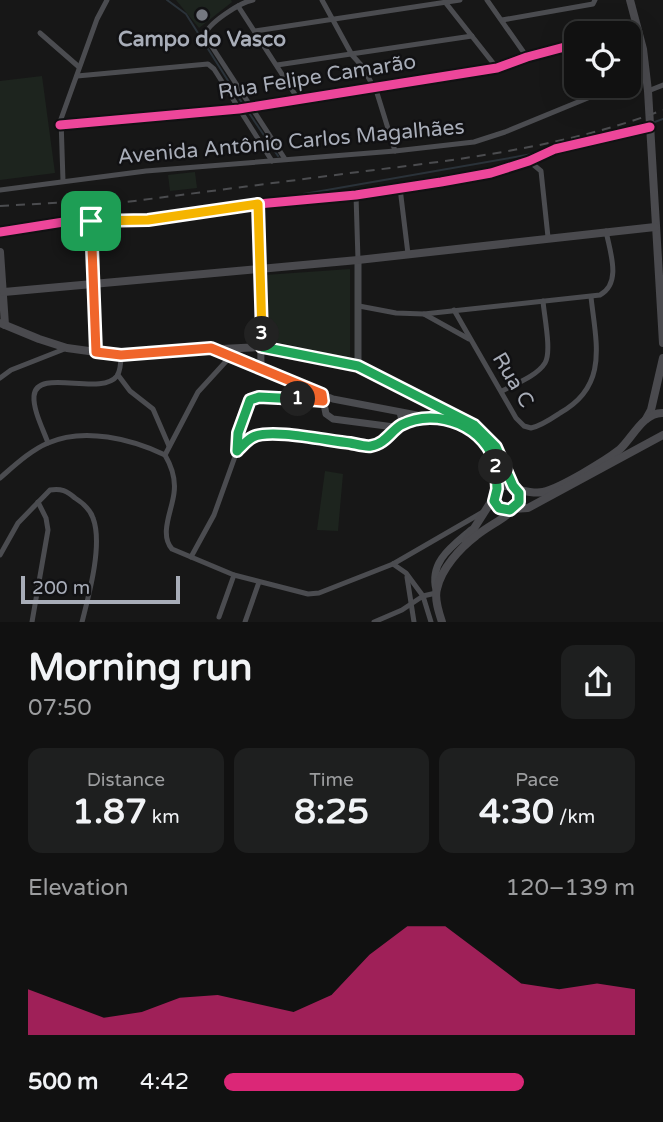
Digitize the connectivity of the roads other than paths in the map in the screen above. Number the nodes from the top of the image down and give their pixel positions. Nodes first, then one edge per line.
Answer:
1 (107, 0) edge
2 (253, 0) edge
3 (321, 0) edge
4 (460, 0) edge
5 (487, 0) edge
6 (630, 0) edge
7 (444, 1) edge
8 (594, 2) edge
9 (238, 6) junction
10 (333, 19) junction
11 (502, 20) junction
12 (256, 30) junction
13 (40, 33) dead end
14 (472, 36) junction
15 (564, 47) edge
16 (352, 55) junction
17 (527, 57) junction
18 (277, 65) junction
19 (79, 67) junction
20 (497, 68) junction
21 (77, 76) junction
22 (647, 79) junction
23 (641, 80) edge
24 (663, 85) edge
25 (374, 87) junction
26 (648, 91) junction
27 (587, 98) edge
28 (298, 99) junction
29 (251, 107) junction
30 (239, 109) junction
31 (650, 121) junction
32 (60, 125) junction
33 (395, 152) junction
34 (285, 159) junction
35 (272, 161) junction
36 (529, 161) junction
37 (63, 181) junction
38 (400, 188) junction
39 (0, 190) edge
40 (356, 195) junction
41 (258, 204) junction
42 (91, 221) junction
43 (659, 226) edge
44 (606, 231) junction
45 (0, 232) edge
46 (548, 237) junction
47 (0, 246) edge
48 (0, 253) edge
49 (408, 254) junction
50 (358, 260) junction
51 (260, 268) junction
52 (93, 284) junction
53 (4, 292) junction
54 (591, 297) junction
55 (543, 301) junction
56 (359, 306) junction
57 (454, 310) junction
58 (424, 314) junction
59 (2, 324) edge
60 (469, 339) junction
61 (663, 343) edge
62 (262, 347) junction
63 (67, 348) junction
64 (211, 348) junction
65 (96, 352) junction
66 (121, 355) junction
67 (230, 357) junction
68 (663, 358) edge
69 (358, 366) junction
70 (261, 369) junction
71 (118, 375) junction
72 (0, 378) edge
73 (660, 385) edge
74 (502, 391) junction
75 (323, 398) junction
76 (388, 410) junction
77 (399, 412) junction
78 (663, 414) edge
79 (429, 417) junction
80 (462, 419) junction
81 (645, 421) junction
82 (385, 426) junction
83 (399, 426) junction
84 (468, 428) junction
85 (663, 435) edge
86 (48, 443) junction
87 (169, 446) junction
88 (237, 451) junction
89 (165, 455) junction
90 (0, 478) edge
91 (514, 487) junction
92 (495, 493) junction
93 (38, 502) junction
94 (511, 510) junction
95 (483, 512) junction
96 (471, 530) junction
97 (463, 547) junction
98 (0, 555) edge
99 (191, 557) junction
100 (393, 564) junction
101 (406, 573) junction
102 (234, 575) junction
103 (259, 582) junction
104 (436, 592) junction
105 (423, 596) junction
106 (410, 604) junction
107 (219, 617) dead end
108 (32, 621) edge
109 (82, 621) edge
110 (245, 621) edge
111 (374, 621) edge
112 (414, 621) edge
113 (431, 621) edge
114 (442, 621) edge

1 - 19 street
2 - 9 street
3 - 10 street
4 - 7 street
5 - 11 street
6 - 22 main road
7 - 10 street
7 - 14 street
8 - 11 street
9 - 12 street
9 - 29 street
10 - 12 street
10 - 16 street
11 - 17 street
12 - 18 street
13 - 19 street
14 - 16 street
14 - 20 street
15 - 17 street, Rua Felipe Camarão
16 - 18 street
16 - 25 street
17 - 20 street, Rua Felipe Camarão
18 - 28 street
19 - 21 street
20 - 25 street, Rua Felipe Camarão
21 - 30 street
21 - 32 street
22 - 23 street
22 - 26 main road
24 - 26 street
25 - 28 street, Rua Felipe Camarão
25 - 33 street
26 - 31 main road
27 - 33 street, Avenida Antônio Carlos Magalhães
28 - 29 street, Rua Felipe Camarão
29 - 30 street, Rua Felipe Camarão
29 - 34 street
30 - 32 street, Rua Felipe Camarão
30 - 35 street
31 - 36 street
31 - 43 main road
32 - 37 street
33 - 34 street, Avenida Antônio Carlos Magalhães
34 - 35 street, Avenida Antônio Carlos Magalhães
35 - 37 street, Avenida Antônio Carlos Magalhães
36 - 38 street
36 - 46 street
37 - 39 street, Avenida Antônio Carlos Magalhães
38 - 40 street
38 - 49 street
40 - 41 street
40 - 50 street
41 - 42 street
41 - 51 street
42 - 45 street
42 - 52 street
43 - 44 main road
43 - 61 main road
44 - 46 main road
44 - 54 street
46 - 49 main road
47 - 48 street
48 - 53 main road
49 - 50 main road
50 - 51 main road
50 - 56 street
51 - 52 main road
51 - 62 street
52 - 53 main road
52 - 65 street
53 - 59 main road
54 - 55 street
54 - 74 street, Rua C
55 - 57 street
55 - 74 street
56 - 58 street
56 - 69 street
57 - 58 street
57 - 60 street, Rua C
58 - 60 street
59 - 63 main road
60 - 74 street, Rua C
62 - 64 main road
62 - 69 main road
62 - 70 street
63 - 65 main road
63 - 72 street
64 - 66 main road
64 - 67 street
65 - 66 main road
66 - 71 street
67 - 70 street
67 - 87 street
68 - 73 main road
69 - 80 main road
70 - 75 street
71 - 86 street
71 - 87 street
73 - 81 main road
75 - 76 street
75 - 82 street
75 - 88 street
76 - 77 street
76 - 82 street
77 - 79 street
77 - 83 street
78 - 81 main road
79 - 83 street
79 - 84 street
80 - 84 main road
80 - 91 main road
81 - 91 main road
82 - 83 street
83 - 88 street
84 - 92 main road
85 - 94 main road
86 - 89 street
86 - 90 street
87 - 89 street
88 - 99 street
89 - 99 street
91 - 92 main road
91 - 94 main road
92 - 94 main road
92 - 95 main road
93 - 98 street
93 - 108 street
93 - 109 street
94 - 97 main road
95 - 96 main road
95 - 100 street
96 - 97 main road
96 - 104 street
97 - 104 main road
99 - 102 street
100 - 101 street
100 - 103 street
101 - 105 street
101 - 106 street
102 - 103 street
102 - 107 street
103 - 110 street
104 - 105 street
104 - 114 main road
105 - 106 street
105 - 113 street
106 - 111 street
106 - 112 street

